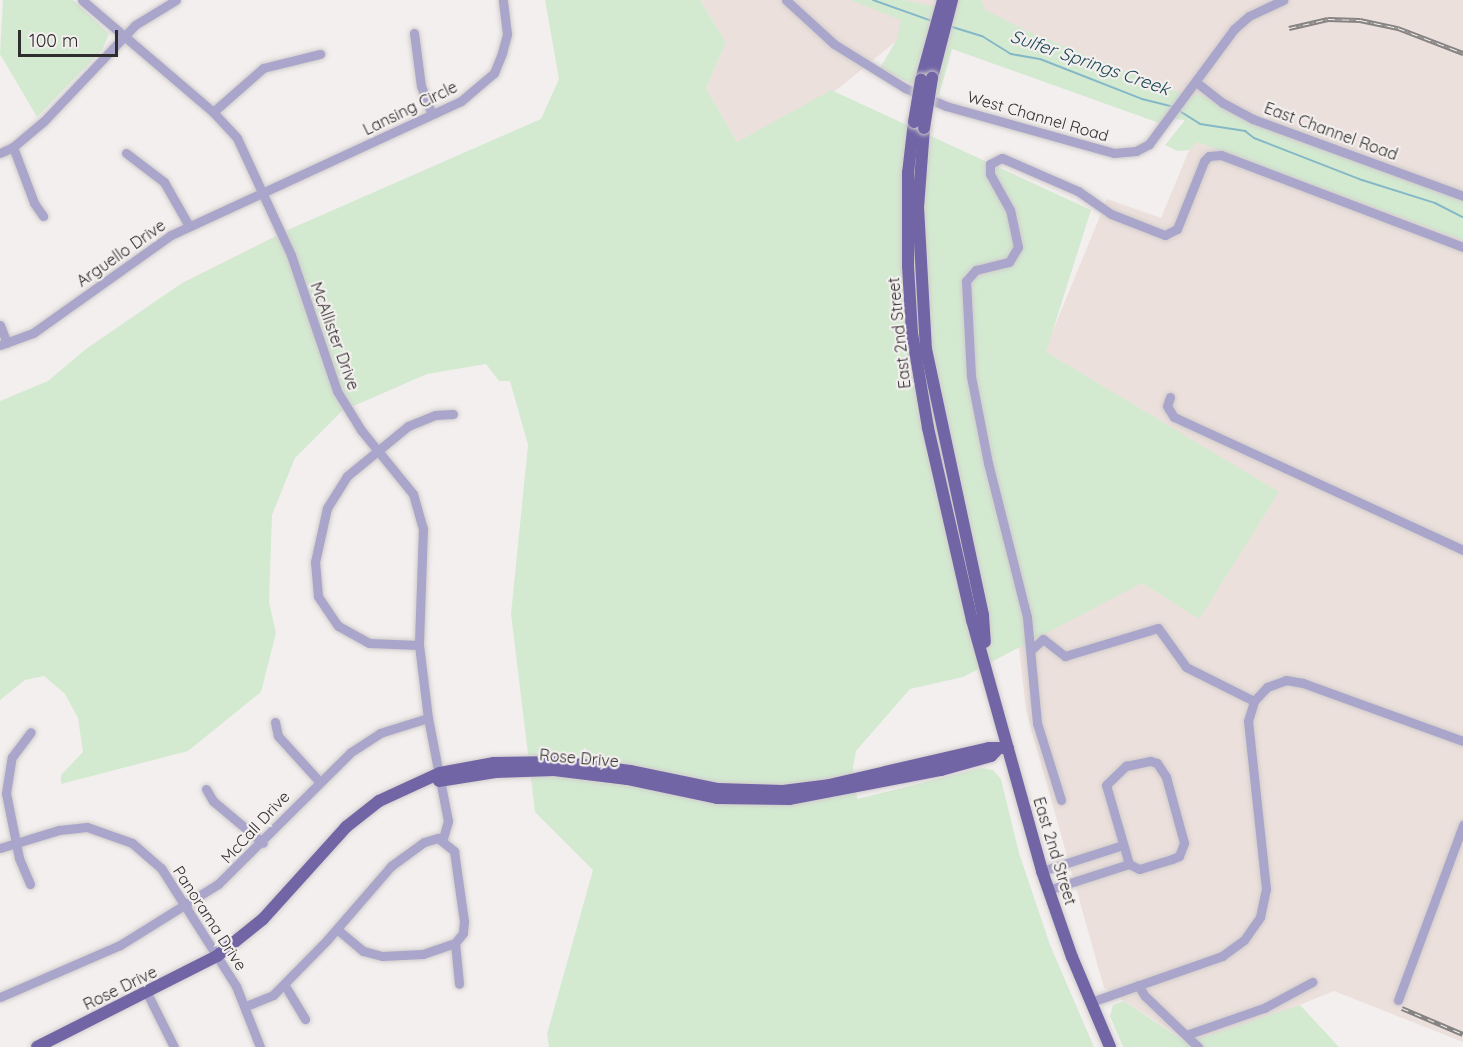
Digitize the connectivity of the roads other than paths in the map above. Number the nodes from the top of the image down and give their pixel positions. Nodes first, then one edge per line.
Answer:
1 (82, 0) edge
2 (176, 0) edge
3 (503, 0) edge
4 (786, 0) edge
5 (1284, 0) edge
6 (947, 2) edge
7 (414, 33) dead end
8 (123, 37) junction
9 (321, 54) dead end
10 (1196, 82) junction
11 (213, 112) junction
12 (432, 114) junction
13 (13, 147) junction
14 (0, 153) edge
15 (126, 153) dead end
16 (264, 191) junction
17 (1463, 196) edge
18 (43, 216) dead end
19 (189, 226) junction
20 (1463, 247) edge
21 (0, 325) edge
22 (3, 344) edge
23 (1170, 398) dead end
24 (453, 414) dead end
25 (377, 449) junction
26 (1463, 550) edge
27 (419, 645) junction
28 (1032, 649) junction
29 (1254, 701) junction
30 (428, 718) junction
31 (275, 722) dead end
32 (31, 732) dead end
33 (1463, 741) edge
34 (1003, 749) junction
35 (441, 776) junction
36 (320, 781) junction
37 (206, 789) dead end
38 (1061, 800) dead end
39 (1463, 825) edge
40 (443, 839) junction
41 (263, 843) junction
42 (16, 844) junction
43 (1123, 845) junction
44 (0, 848) edge
45 (1129, 864) junction
46 (1042, 871) junction
47 (30, 884) dead end
48 (1048, 890) junction
49 (184, 905) junction
50 (337, 929) junction
51 (455, 943) junction
52 (217, 956) junction
53 (1312, 982) dead end
54 (284, 984) junction
55 (459, 984) dead end
56 (1138, 985) junction
57 (147, 993) junction
58 (0, 997) edge
59 (1398, 999) dead end
60 (1091, 1002) junction
61 (246, 1006) junction
62 (305, 1019) dead end
63 (1186, 1035) junction
64 (173, 1046) edge
65 (37, 1047) edge
66 (260, 1047) edge
67 (1110, 1047) edge
68 (1198, 1047) edge

1 - 8 street, McAllister Drive
2 - 8 street
3 - 12 street, Lansing Circle
4 - 10 street, West Channel Road
5 - 10 street, West Channel Road
6 - 34 main road, East 2nd Street, bridge
7 - 12 street
8 - 11 street, McAllister Drive
8 - 13 street
9 - 11 street
10 - 17 street, East Channel Road
11 - 16 street, McAllister Drive
12 - 16 street, Lansing Circle
13 - 14 street
13 - 18 street
15 - 19 street
16 - 19 street, Arguello Drive
16 - 25 street, McAllister Drive
19 - 22 street, Arguello Drive
20 - 28 street
21 - 22 street
23 - 26 street
24 - 25 street
25 - 27 street, McAllister Drive
25 - 27 street
27 - 30 street, McAllister Drive
28 - 29 street
28 - 38 street
29 - 33 street
29 - 56 street
30 - 35 street, McAllister Drive
30 - 36 street, McCall Drive
31 - 36 street
32 - 42 street
34 - 35 main road, Rose Drive
34 - 46 main road, East 2nd Street
35 - 40 street, McAllister Drive
35 - 52 main road, Rose Drive
36 - 41 street, McCall Drive
37 - 41 street
39 - 59 street
40 - 50 street
40 - 51 street
41 - 49 street, McCall Drive
42 - 44 street, Panorama Drive
42 - 47 street
42 - 49 street, Panorama Drive
43 - 45 street
43 - 45 street
43 - 46 street
45 - 48 street
46 - 48 main road, East 2nd Street
48 - 60 main road, East 2nd Street
49 - 52 street, Panorama Drive
49 - 58 street, McCall Drive
50 - 51 street
50 - 54 street
51 - 55 street
52 - 57 main road, Rose Drive
52 - 61 street, Panorama Drive
53 - 63 street
54 - 61 street
54 - 62 street
56 - 60 street
56 - 63 street
57 - 64 street
57 - 65 main road, Rose Drive
60 - 67 main road, East 2nd Street
61 - 66 street, Panorama Drive
63 - 68 street

